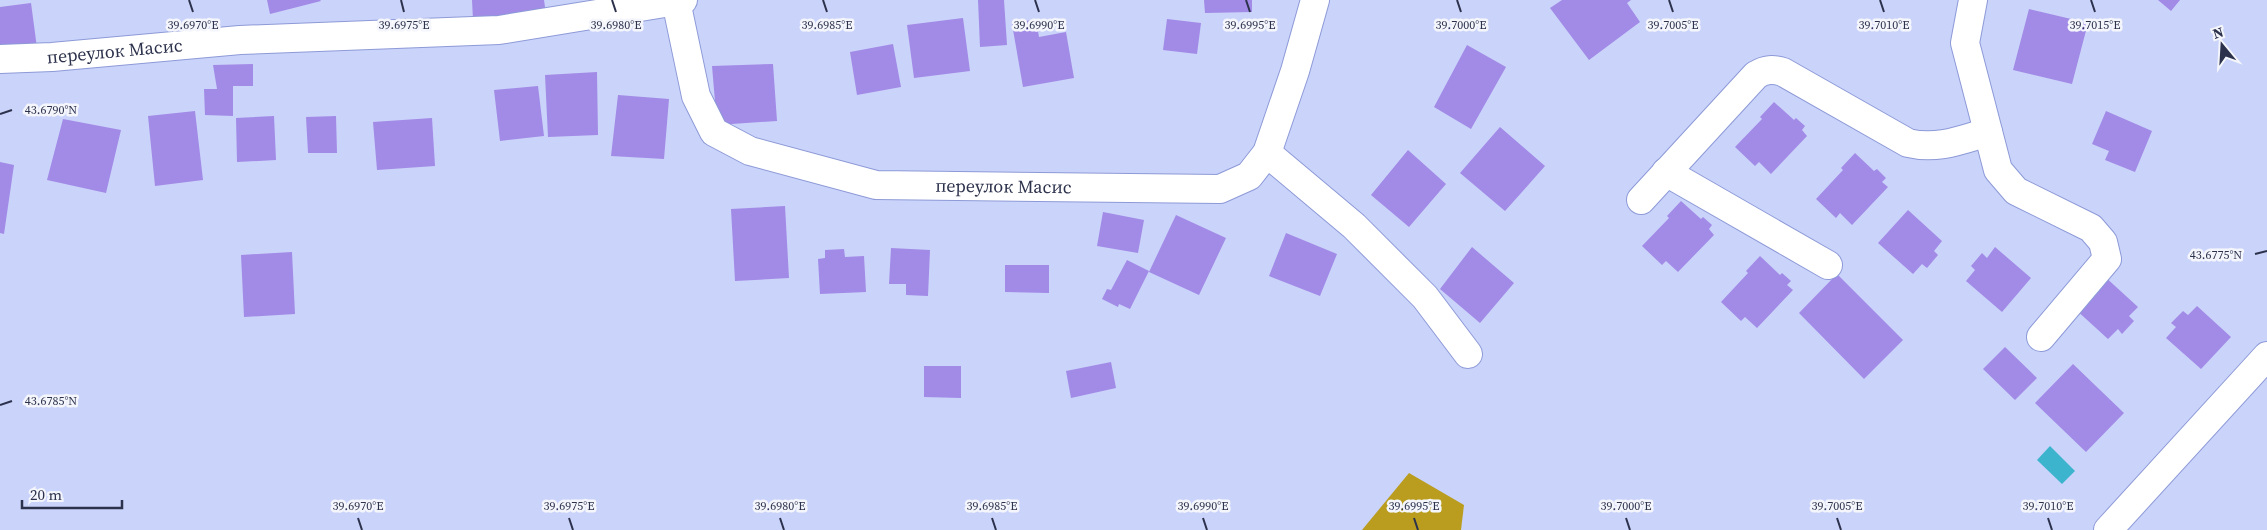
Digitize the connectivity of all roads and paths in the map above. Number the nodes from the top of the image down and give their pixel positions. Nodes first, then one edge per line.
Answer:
1 (679, 0) edge
2 (1315, 0) edge
3 (1973, 0) edge
4 (0, 59) edge
5 (1988, 132) junction
6 (1267, 153) junction
7 (1666, 172) junction
8 (1640, 200) dead end
9 (1828, 265) dead end
10 (2041, 337) dead end
11 (1468, 354) dead end
12 (2267, 356) edge
13 (2108, 530) edge

1 - 4 street, переулок Масис
1 - 6 street, переулок Масис
2 - 6 street, переулок Масис
3 - 5 street
5 - 7 street
5 - 10 street
6 - 11 street
7 - 8 street
7 - 9 street
12 - 13 street

